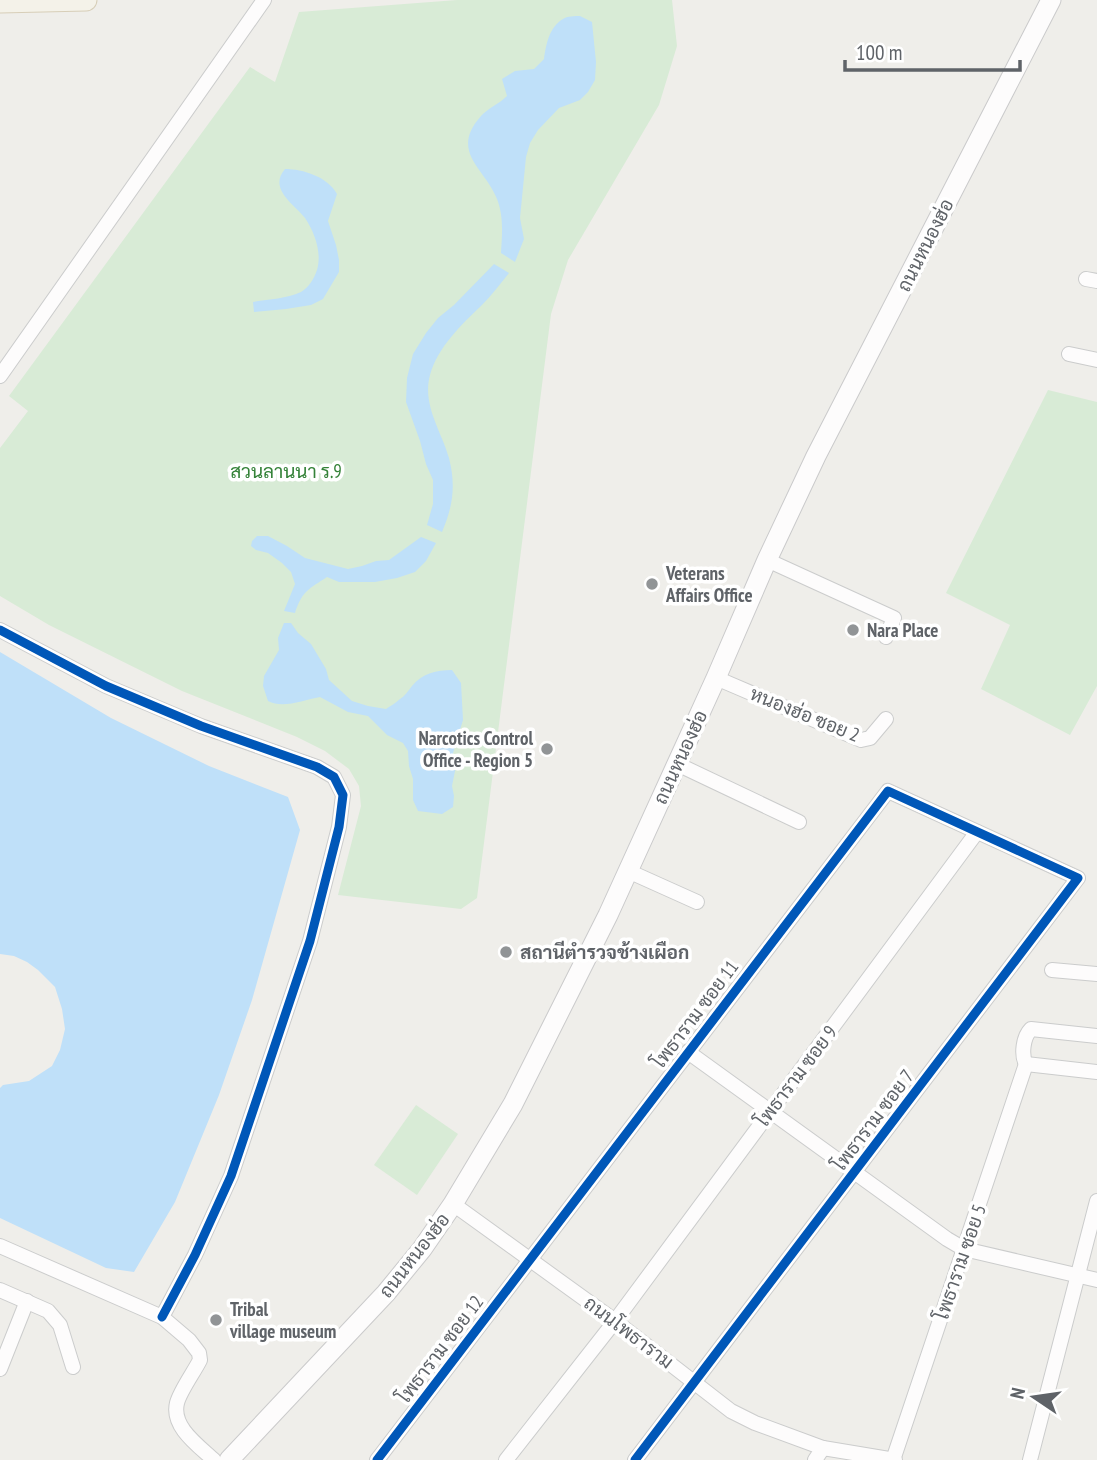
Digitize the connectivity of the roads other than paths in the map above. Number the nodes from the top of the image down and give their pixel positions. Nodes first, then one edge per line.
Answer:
1 (86, 0) edge
2 (264, 0) edge
3 (1051, 0) edge
4 (0, 2) edge
5 (1069, 354) dead end
6 (1097, 360) edge
7 (0, 376) edge
8 (767, 559) junction
9 (0, 630) edge
10 (886, 637) dead end
11 (716, 678) junction
12 (886, 719) dead end
13 (677, 764) junction
14 (799, 822) dead end
15 (977, 832) junction
16 (628, 871) junction
17 (697, 902) dead end
18 (1052, 970) dead end
19 (1097, 974) edge
20 (1097, 1036) edge
21 (688, 1052) junction
22 (1026, 1064) junction
23 (1097, 1072) edge
24 (770, 1111) junction
25 (855, 1172) junction
26 (1097, 1201) edge
27 (453, 1204) junction
28 (0, 1246) edge
29 (964, 1249) junction
30 (530, 1259) junction
31 (1078, 1276) junction
32 (1097, 1280) edge
33 (0, 1290) edge
34 (27, 1301) junction
35 (162, 1317) junction
36 (615, 1321) junction
37 (73, 1367) dead end
38 (0, 1369) edge
39 (695, 1383) junction
40 (819, 1454) edge
41 (214, 1460) edge
42 (229, 1460) edge
43 (377, 1460) edge
44 (506, 1460) edge
45 (635, 1460) edge
46 (894, 1460) edge
47 (1030, 1460) edge

1 - 4 main road
2 - 7 street
3 - 8 main road, ถนนหนองฮ่อ
5 - 6 street
8 - 10 street
8 - 11 main road, ถนนหนองฮ่อ
9 - 35 street
11 - 12 street, หนองฮ่อ ซอย 2
11 - 13 main road, ถนนหนองฮ่อ
13 - 14 street
13 - 16 main road, ถนนหนองฮ่อ
15 - 21 street, โพธาราม ซอย 11
15 - 24 street, โพธาราม ซอย 9
15 - 25 street, โพธาราม ซอย 7
16 - 17 street
16 - 27 main road, ถนนหนองฮ่อ
18 - 19 street
20 - 22 street, โพธาราม ซอย 5
21 - 24 street
21 - 30 street, โพธาราม ซอย 11
22 - 23 street
22 - 29 street, โพธาราม ซอย 5
24 - 25 street
24 - 36 street, โพธาราม ซอย 9
25 - 29 street
25 - 39 street, โพธาราม ซอย 7
26 - 31 street
27 - 30 street, ถนนโพธาราม
27 - 42 main road, ถนนหนองฮ่อ
28 - 35 street
29 - 31 street
29 - 46 street, โพธาราม ซอย 5
30 - 36 street, ถนนโพธาราม
30 - 43 street, โพธาราม ซอย 12
31 - 32 street
31 - 47 street
33 - 34 street
34 - 37 street
34 - 38 street
35 - 41 street
36 - 39 street, ถนนโพธาราม
36 - 44 street, โพธาราม ซอย 9
39 - 40 street, ถนนโพธาราม
39 - 45 street, โพธาราม ซอย 7
40 - 46 street, ถนนโพธาราม

